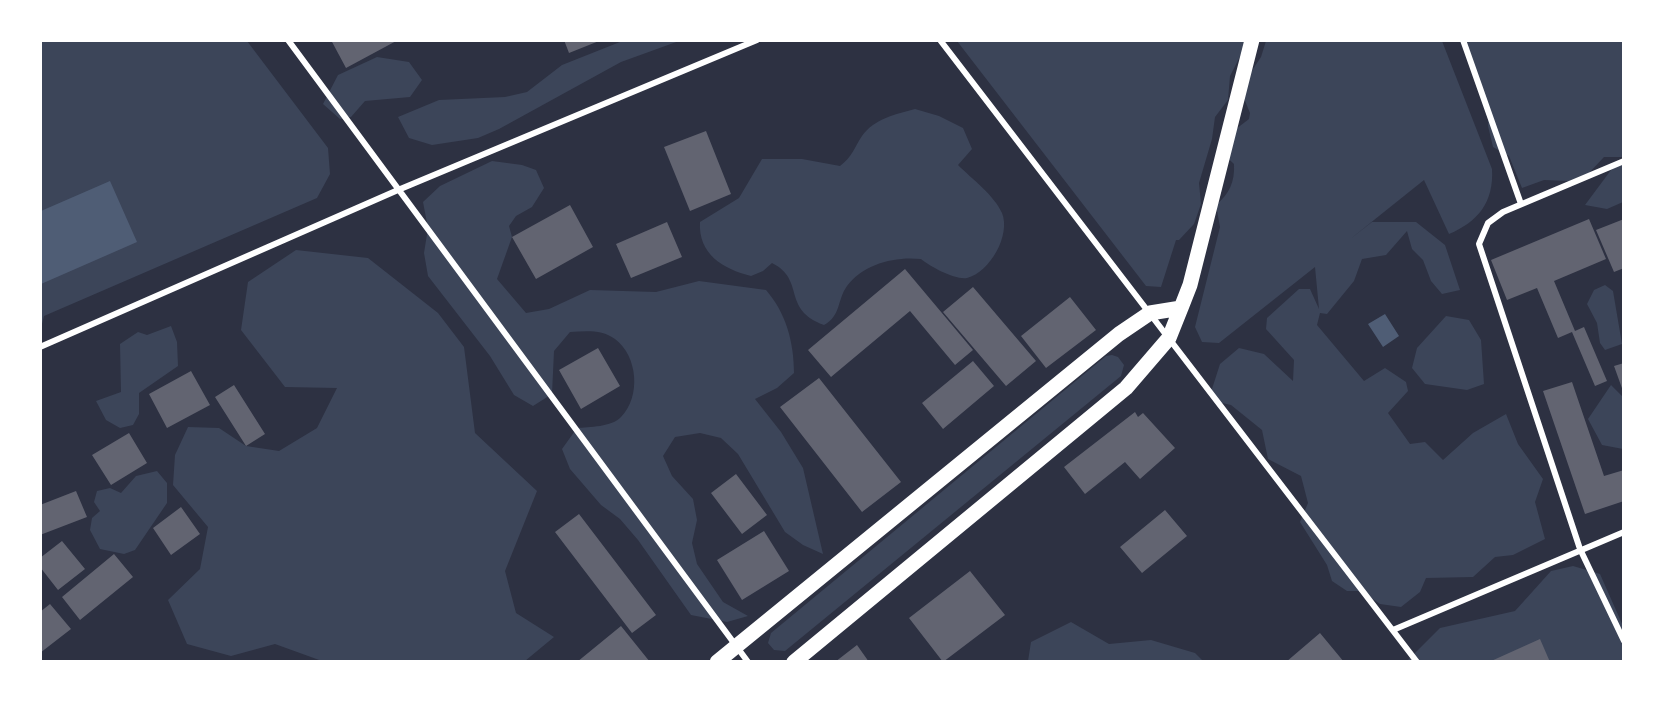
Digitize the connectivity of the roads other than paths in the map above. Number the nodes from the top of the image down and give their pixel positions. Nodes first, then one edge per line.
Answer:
1 (288, 40) edge
2 (757, 40) edge
3 (940, 40) edge
4 (1252, 40) edge
5 (1463, 40) edge
6 (1623, 161) edge
7 (399, 190) junction
8 (1521, 204) junction
9 (1181, 308) junction
10 (1150, 313) junction
11 (1169, 338) junction
12 (40, 347) edge
13 (1623, 532) edge
14 (1580, 549) junction
15 (1393, 630) junction
16 (1623, 641) edge
17 (737, 646) junction
18 (717, 662) edge
19 (748, 662) edge
20 (794, 662) edge
21 (1418, 662) edge

1 - 7 street
2 - 7 street
3 - 10 street
4 - 9 main road
5 - 8 street
6 - 8 street
7 - 12 street
7 - 17 street
8 - 14 street
9 - 10 main road
9 - 11 main road
10 - 11 street
10 - 17 main road
11 - 15 street
11 - 20 main road
13 - 14 street
14 - 15 street
14 - 16 street
15 - 21 street
17 - 18 main road
17 - 19 street

